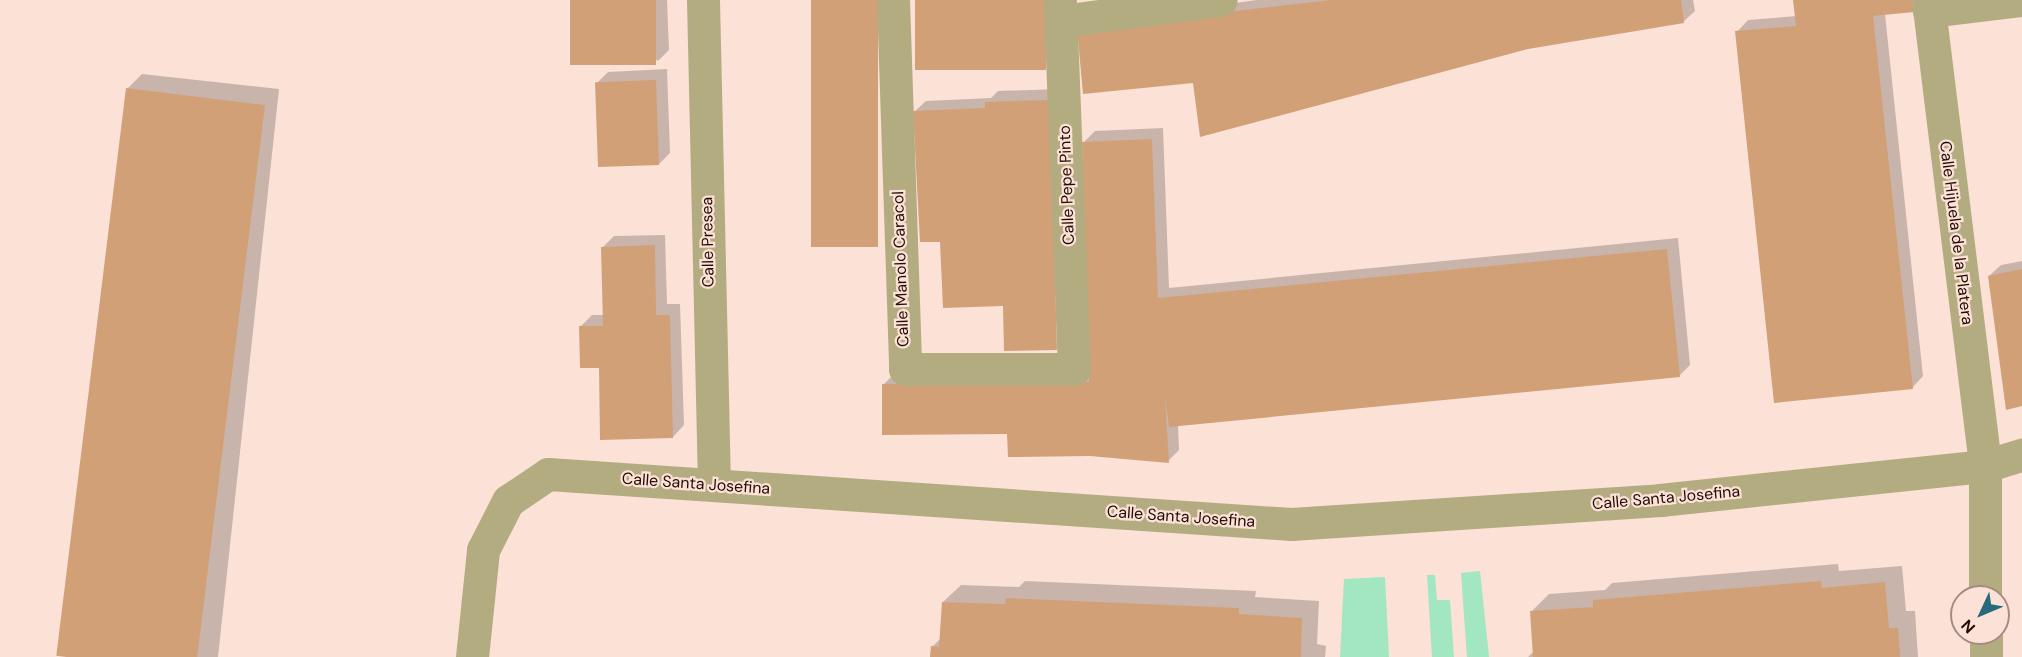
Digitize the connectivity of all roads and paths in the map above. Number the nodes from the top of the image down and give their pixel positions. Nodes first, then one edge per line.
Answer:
1 (703, 0) edge
2 (893, 0) edge
3 (1221, 0) edge
4 (2020, 0) edge
5 (1929, 6) edge
6 (1060, 11) edge
7 (1074, 369) joint
8 (2022, 455) edge
9 (1985, 465) junction
10 (714, 485) junction
11 (1985, 585) edge
12 (472, 657) edge

1 - 10 street, Calle Presea
2 - 7 street, Calle Manolo Caracol
3 - 6 street
4 - 5 street
5 - 9 street, Calle Hijuela de la Platera
6 - 7 street, Calle Pepe Pinto
8 - 9 street, Calle Santa Josefina
9 - 10 street, Calle Santa Josefina
9 - 11 street, Calle Hijuela de la Platera
10 - 12 street, Calle Santa Josefina

